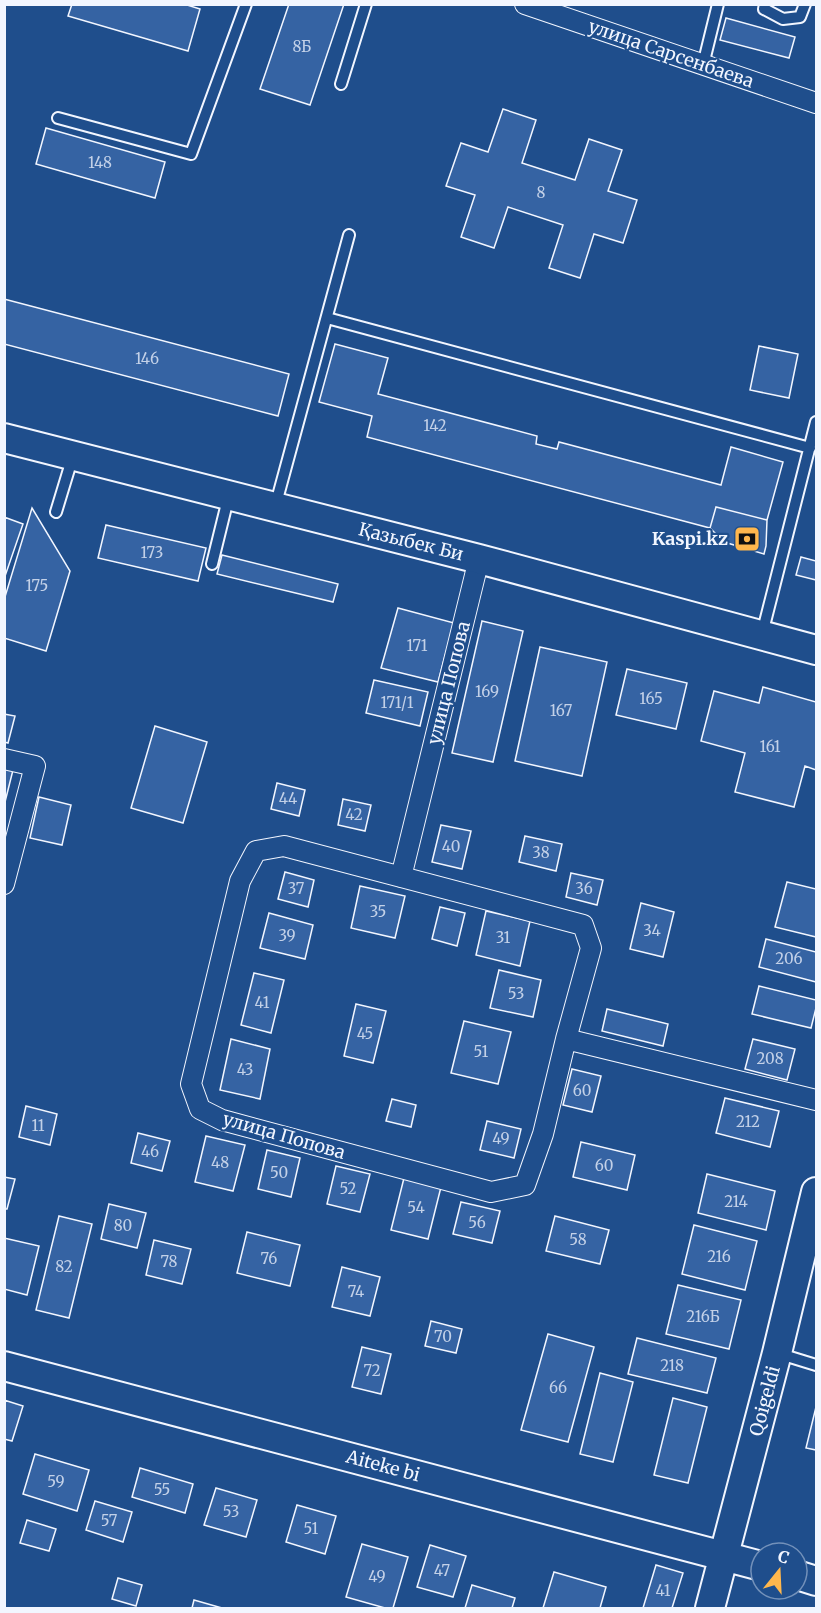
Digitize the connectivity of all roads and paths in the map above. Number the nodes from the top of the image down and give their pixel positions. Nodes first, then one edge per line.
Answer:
1 (246, 4) edge
2 (366, 4) edge
3 (525, 4) edge
4 (718, 4) edge
5 (765, 4) edge
6 (805, 4) edge
7 (703, 65) junction
8 (341, 84) dead end
9 (816, 102) edge
10 (58, 118) dead end
11 (350, 236) dead end
12 (327, 318) junction
13 (816, 422) edge
14 (4, 438) edge
15 (810, 448) junction
16 (73, 455) junction
17 (229, 495) junction
18 (275, 507) junction
19 (56, 512) dead end
20 (479, 559) junction
21 (212, 564) dead end
22 (762, 634) junction
23 (816, 650) edge
24 (4, 759) edge
25 (401, 877) junction
26 (4, 884) edge
27 (566, 1039) junction
28 (816, 1100) edge
29 (816, 1192) edge
30 (777, 1353) junction
31 (816, 1365) edge
32 (4, 1366) edge
33 (724, 1556) junction
34 (749, 1563) edge
35 (710, 1608) edge

1 - 10 lane
2 - 8 lane
3 - 7 street, улица Сарсенбаева
4 - 7 lane
5 - 6 lane
7 - 9 street, улица Сарсенбаева
11 - 12 lane
12 - 15 lane
12 - 18 lane
13 - 15 lane
14 - 16 street, Қазыбек Би
15 - 22 lane
16 - 17 street, Қазыбек Би
16 - 19 lane
17 - 18 street, Қазыбек Би
17 - 21 lane
18 - 20 street, Қазыбек Би
20 - 22 street, Қазыбек Би
20 - 25 street, улица Попова
22 - 23 street, Қазыбек Би
24 - 26 street
25 - 27 street, улица Попова
25 - 27 street, улица Попова
27 - 28 street
29 - 30 street, Qoigeldi
30 - 31 lane
30 - 33 street, Qoigeldi
32 - 33 street, Aiteke bi
33 - 34 street, Aiteke bi
33 - 35 street, Qoigeldi

